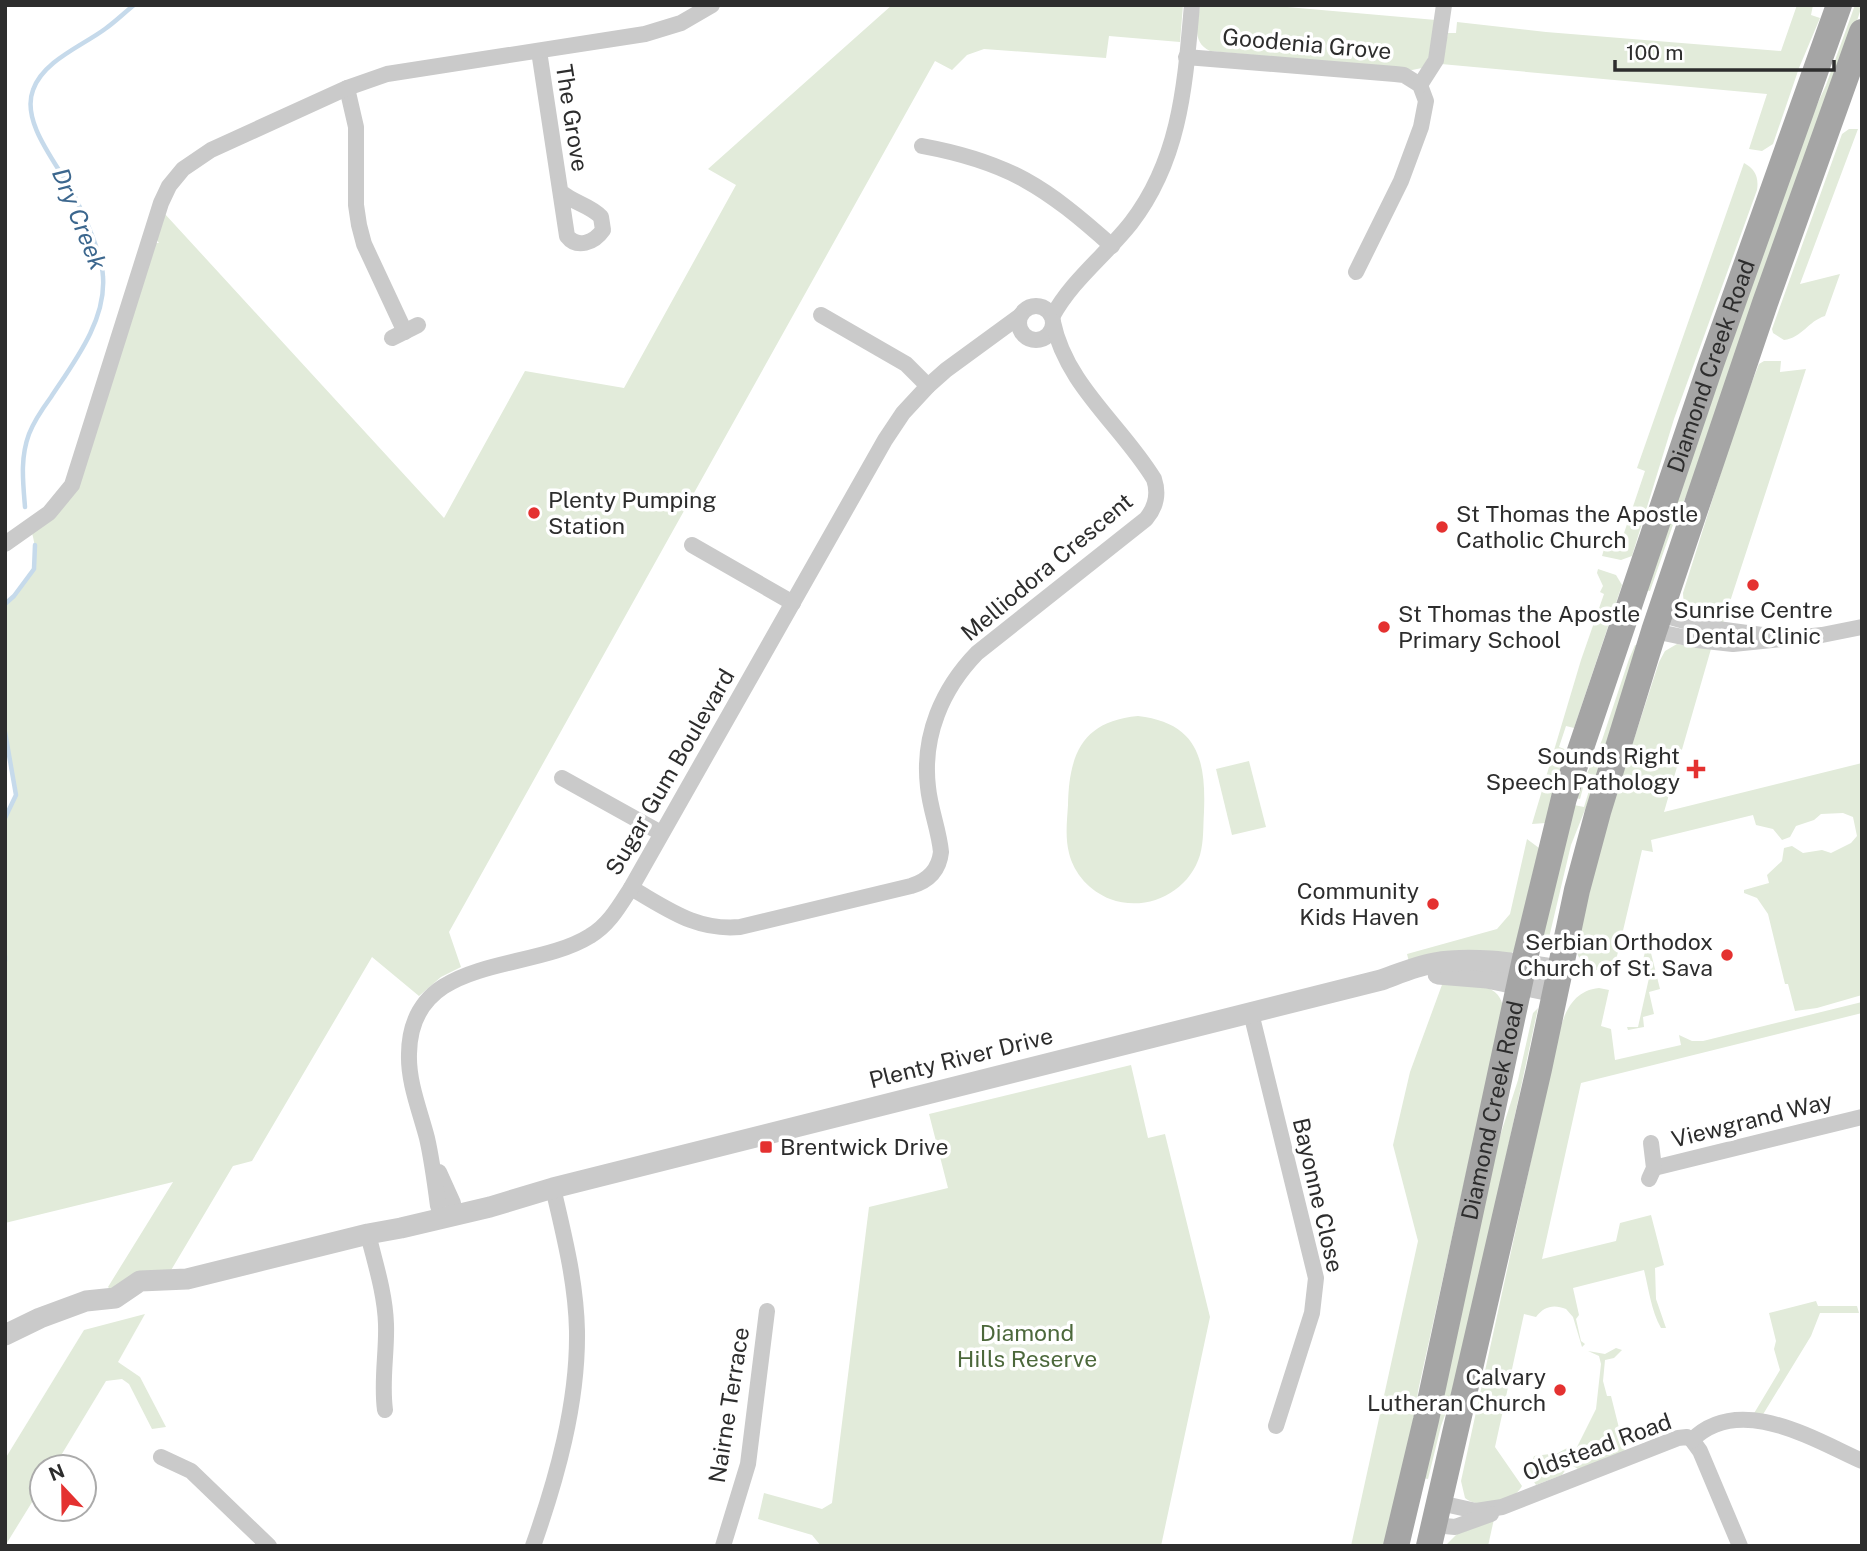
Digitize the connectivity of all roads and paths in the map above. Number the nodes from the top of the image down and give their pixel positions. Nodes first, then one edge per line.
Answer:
1 (712, 5) edge
2 (1192, 5) edge
3 (1444, 5) edge
4 (1839, 5) edge
5 (1862, 32) edge
6 (539, 51) junction
7 (1186, 57) junction
8 (1420, 85) junction
9 (346, 88) junction
10 (922, 146) dead end
11 (561, 192) dead end
12 (1112, 246) junction
13 (1356, 272) dead end
14 (1083, 274) junction
15 (1027, 311) junction
16 (821, 315) dead end
17 (1052, 319) junction
18 (405, 332) dead end
19 (1027, 337) junction
20 (961, 359) junction
21 (1070, 368) junction
22 (928, 386) junction
23 (5, 544) edge
24 (692, 545) dead end
25 (793, 603) junction
26 (1627, 614) junction
27 (1656, 623) junction
28 (1862, 626) edge
29 (562, 778) dead end
30 (661, 833) junction
31 (631, 888) junction
32 (1522, 975) junction
33 (1558, 981) junction
34 (1251, 1013) junction
35 (1862, 1117) edge
36 (1651, 1143) dead end
37 (553, 1188) junction
38 (447, 1209) junction
39 (368, 1234) junction
40 (767, 1311) dead end
41 (5, 1335) edge
42 (384, 1410) dead end
43 (1276, 1426) dead end
44 (1692, 1440) junction
45 (161, 1457) dead end
46 (1862, 1461) edge
47 (1406, 1505) junction
48 (1502, 1507) junction
49 (1434, 1525) edge
50 (539, 1544) edge
51 (269, 1546) edge
52 (723, 1546) edge
53 (1396, 1546) edge
54 (1740, 1546) edge

1 - 6 street
2 - 7 street, Sugar Gum Boulevard
3 - 8 street
4 - 26 main road, Diamond Creek Road
5 - 27 main road, Diamond Creek Road
6 - 9 street
6 - 11 street, The Grove
7 - 8 street, Goodenia Grove
7 - 12 street, Sugar Gum Boulevard
8 - 13 street
9 - 18 street
9 - 23 street
10 - 12 street
12 - 14 street, Sugar Gum Boulevard
14 - 15 street, Sugar Gum Boulevard
14 - 17 street, Sugar Gum Boulevard
15 - 17 street
15 - 19 street
15 - 20 street, Sugar Gum Boulevard
16 - 22 street
17 - 19 street
17 - 21 street, Melliodora Crescent
19 - 20 street, Sugar Gum Boulevard
19 - 21 street, Melliodora Crescent
20 - 22 street, Sugar Gum Boulevard
21 - 31 street, Melliodora Crescent
22 - 25 street, Sugar Gum Boulevard
24 - 25 street
25 - 30 street, Sugar Gum Boulevard
26 - 27 main road
26 - 32 main road, Diamond Creek Road
27 - 28 street
27 - 33 main road, Diamond Creek Road
29 - 30 street
30 - 31 street, Sugar Gum Boulevard
31 - 38 street, Sugar Gum Boulevard
32 - 33 street, Plenty River Drive
32 - 34 street, Plenty River Drive
32 - 47 main road, Diamond Creek Road
33 - 49 main road, Diamond Creek Road
34 - 37 street, Plenty River Drive
34 - 43 street, Bayonne Close
35 - 36 street, Viewgrand Way
37 - 38 street, Plenty River Drive
37 - 50 street
38 - 39 street, Plenty River Drive
39 - 41 street, Plenty River Drive
39 - 42 street
40 - 52 street, Nairne Terrace
44 - 46 street, Oldstead Road
44 - 48 street, Oldstead Road
44 - 54 street
45 - 51 street
47 - 49 main road
47 - 53 main road, Diamond Creek Road
48 - 49 street, Oldstead Road
48 - 49 street, Oldstead Road

